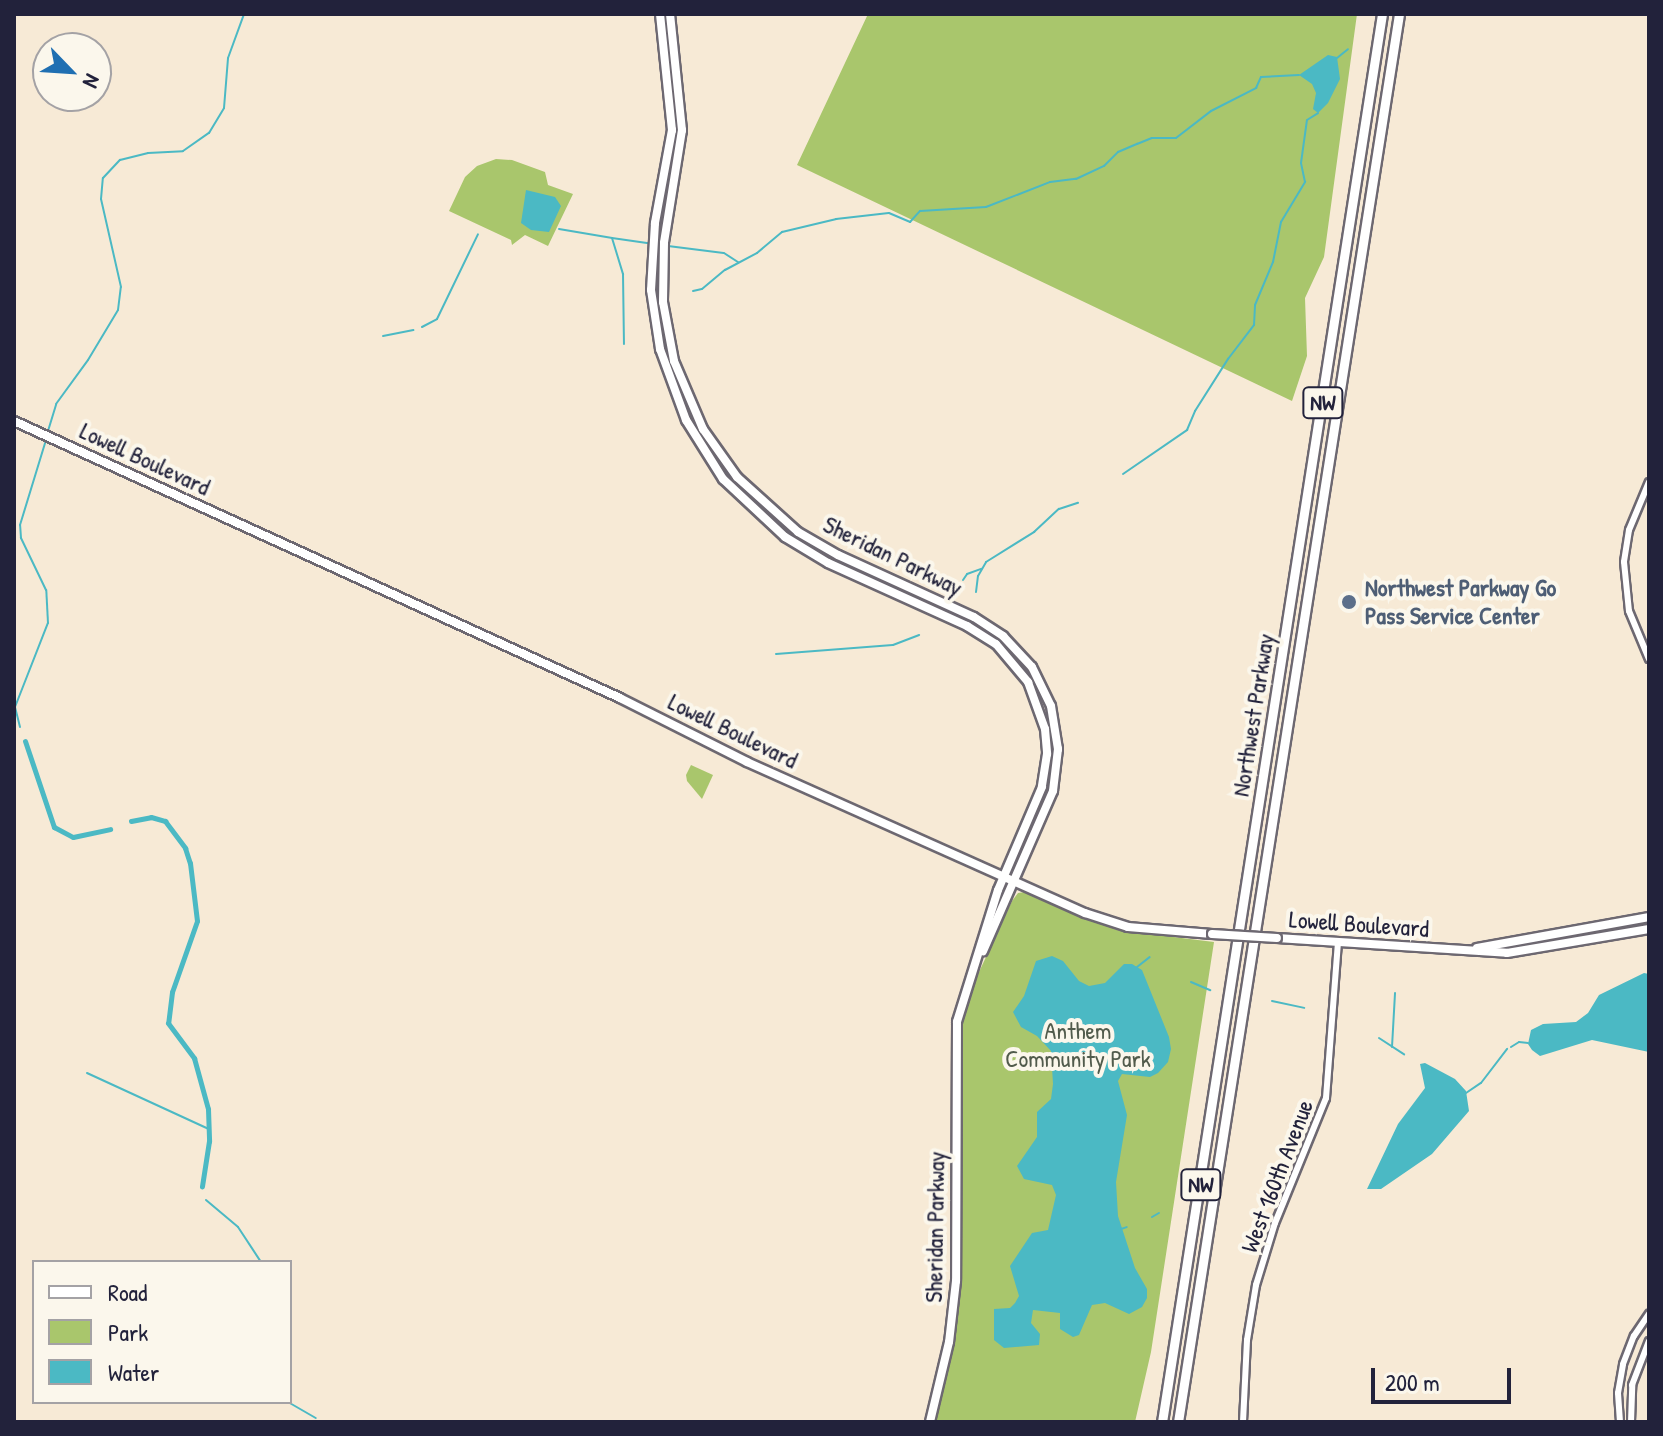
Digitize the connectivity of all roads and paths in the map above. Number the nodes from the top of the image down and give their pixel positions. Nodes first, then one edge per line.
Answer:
1 (660, 14) edge
2 (670, 14) edge
3 (1382, 14) edge
4 (1399, 14) edge
5 (14, 421) edge
6 (1649, 482) edge
7 (1649, 659) edge
8 (1004, 876) junction
9 (1015, 880) junction
10 (1649, 917) edge
11 (1649, 929) edge
12 (1338, 942) junction
13 (1469, 950) junction
14 (968, 984) junction
15 (1649, 1314) edge
16 (1649, 1341) edge
17 (930, 1422) edge
18 (1162, 1422) edge
19 (1178, 1422) edge
20 (1243, 1422) edge
21 (1620, 1422) edge
22 (1631, 1422) edge

1 - 8 main road, Sheridan Parkway
2 - 9 main road, Sheridan Parkway
3 - 18 highway, Northwest Parkway / NW
4 - 19 highway, Northwest Parkway / NW
5 - 8 main road, Lowell Boulevard
6 - 7 street
8 - 9 main road, Lowell Boulevard
8 - 14 main road, Sheridan Parkway
9 - 12 main road, Lowell Boulevard, bridge
9 - 14 main road, Sheridan Parkway
10 - 13 main road, Lowell Boulevard
11 - 13 main road, Lowell Boulevard
12 - 13 main road, Lowell Boulevard
12 - 20 street, West 160th Avenue
14 - 17 main road, Sheridan Parkway
15 - 21 street
16 - 22 street

